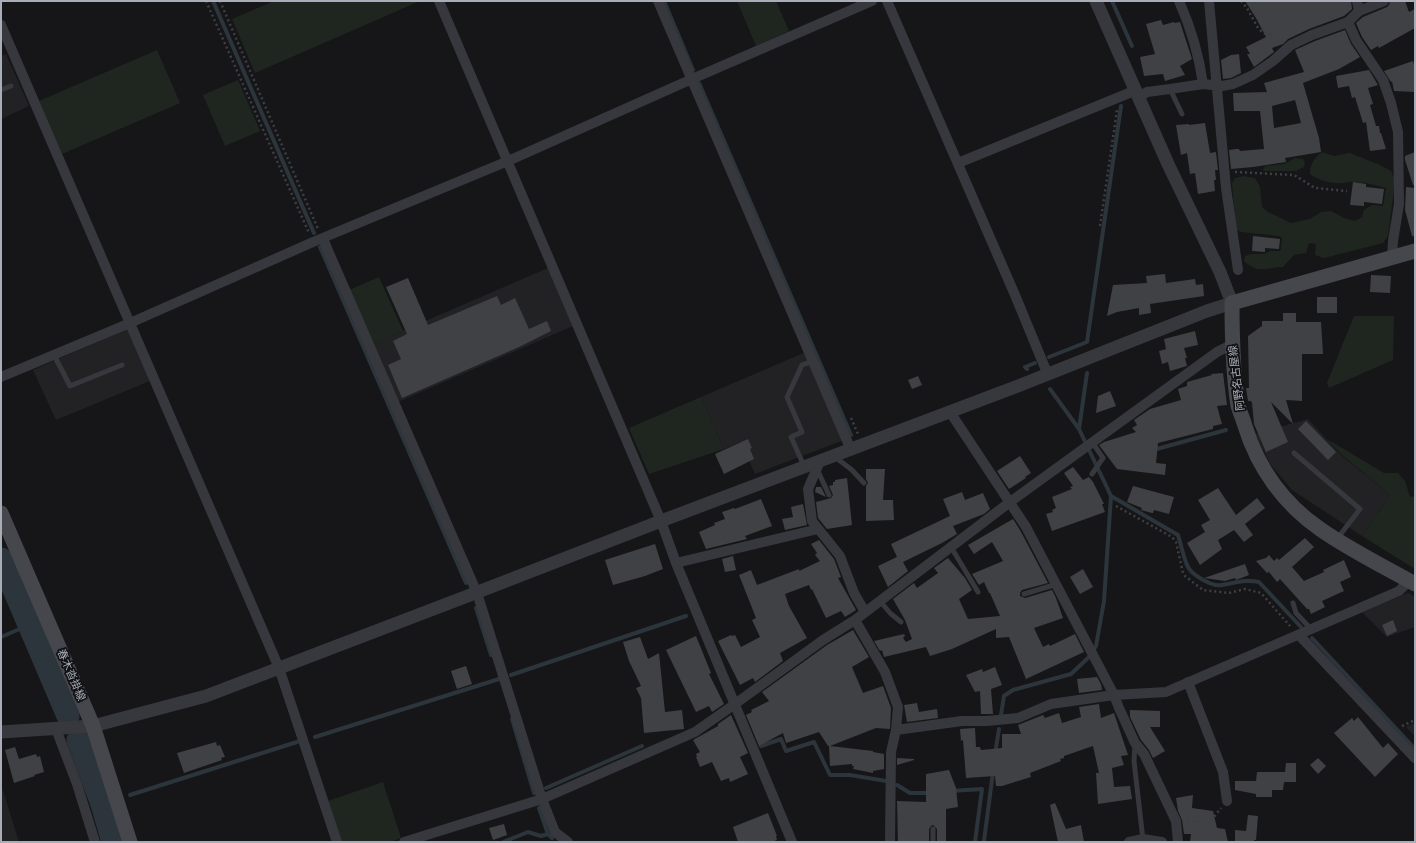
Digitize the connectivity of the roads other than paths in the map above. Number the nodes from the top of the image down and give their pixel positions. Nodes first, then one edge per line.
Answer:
1 (439, 1) edge
2 (658, 1) edge
3 (872, 1) edge
4 (887, 1) edge
5 (1096, 1) edge
6 (1179, 1) edge
7 (1209, 1) edge
8 (1384, 1) edge
9 (1358, 6) edge
10 (1348, 22) junction
11 (1, 25) edge
12 (692, 79) junction
13 (1203, 84) junction
14 (1216, 84) junction
15 (11, 86) dead end
16 (1170, 89) junction
17 (1, 90) edge
18 (1136, 94) junction
19 (1182, 114) dead end
20 (508, 161) junction
21 (958, 163) junction
22 (323, 239) junction
23 (1415, 251) edge
24 (1392, 257) junction
25 (1238, 270) dead end
26 (1232, 302) junction
27 (130, 323) junction
28 (1233, 344) junction
29 (54, 355) junction
30 (813, 361) junction
31 (122, 365) dead end
32 (1048, 374) junction
33 (1, 377) edge
34 (950, 412) junction
35 (1092, 442) junction
36 (851, 450) junction
37 (1294, 453) dead end
38 (834, 456) junction
39 (814, 466) junction
40 (1093, 472) dead end
41 (864, 483) dead end
42 (829, 495) dead end
43 (1010, 502) junction
44 (1, 513) edge
45 (661, 521) junction
46 (818, 529) junction
47 (1337, 540) junction
48 (951, 547) junction
49 (676, 563) junction
50 (1412, 583) edge
51 (1057, 584) junction
52 (978, 592) dead end
53 (477, 593) junction
54 (1024, 594) dead end
55 (880, 601) junction
56 (1293, 603) dead end
57 (865, 612) junction
58 (855, 620) junction
59 (901, 622) dead end
60 (1310, 629) junction
61 (1298, 635) junction
62 (280, 668) junction
63 (1188, 682) junction
64 (1114, 695) junction
65 (735, 704) junction
66 (93, 726) junction
67 (56, 729) junction
68 (896, 730) junction
69 (1, 732) edge
70 (1135, 743) junction
71 (1415, 758) edge
72 (542, 799) junction
73 (1227, 801) road end
74 (933, 830) dead end
75 (1143, 840) edge
76 (96, 842) edge
77 (130, 842) edge
78 (337, 842) edge
79 (404, 842) edge
80 (568, 842) edge
81 (792, 842) edge
82 (890, 842) edge
83 (933, 842) edge
84 (1129, 842) edge
85 (1162, 842) edge
86 (1178, 842) edge

1 - 20 street
2 - 12 street
3 - 12 street
4 - 21 street
5 - 18 street
6 - 13 street
7 - 14 street
8 - 9 street
9 - 10 street
10 - 14 street
10 - 24 street
11 - 27 street
12 - 20 street
12 - 30 street
13 - 14 street
13 - 16 street
14 - 25 street
15 - 17 lane
16 - 18 street
16 - 19 lane
18 - 21 street
18 - 26 street
20 - 22 street
20 - 45 street
21 - 32 street
22 - 27 street
22 - 53 street
23 - 24 main road
24 - 26 main road
26 - 28 main road, 阿野名古屋線
26 - 32 street
27 - 29 street
27 - 62 street
28 - 35 street
28 - 47 main road, 阿野名古屋線
29 - 31 lane
29 - 33 street
30 - 36 street
30 - 39 lane
32 - 34 street
34 - 36 street
34 - 43 street
35 - 40 lane
35 - 43 street
36 - 38 street
37 - 47 lane
38 - 39 street
38 - 41 lane
39 - 42 lane
39 - 45 street
39 - 46 street
43 - 48 street
43 - 51 street
44 - 66 main road, 春木沓掛線
45 - 49 street
45 - 53 street
46 - 49 street
46 - 57 street
47 - 50 main road, 阿野名古屋線
48 - 52 lane
48 - 55 street
49 - 65 street
50 - 60 street
51 - 54 lane
51 - 64 street
53 - 62 street
53 - 72 street
55 - 57 street
55 - 59 lane
56 - 60 lane
57 - 58 street
58 - 65 street
58 - 68 street
60 - 61 street
61 - 63 street
61 - 71 street
62 - 66 street
62 - 78 street
63 - 64 street
63 - 73 street
64 - 68 street
64 - 70 street
65 - 72 street
65 - 81 street
66 - 67 street
66 - 77 main road, 春木沓掛線
67 - 69 street
67 - 76 street
68 - 82 street
70 - 75 lane
70 - 86 street
72 - 79 street
72 - 80 street
74 - 83 lane
75 - 84 street
75 - 85 street

